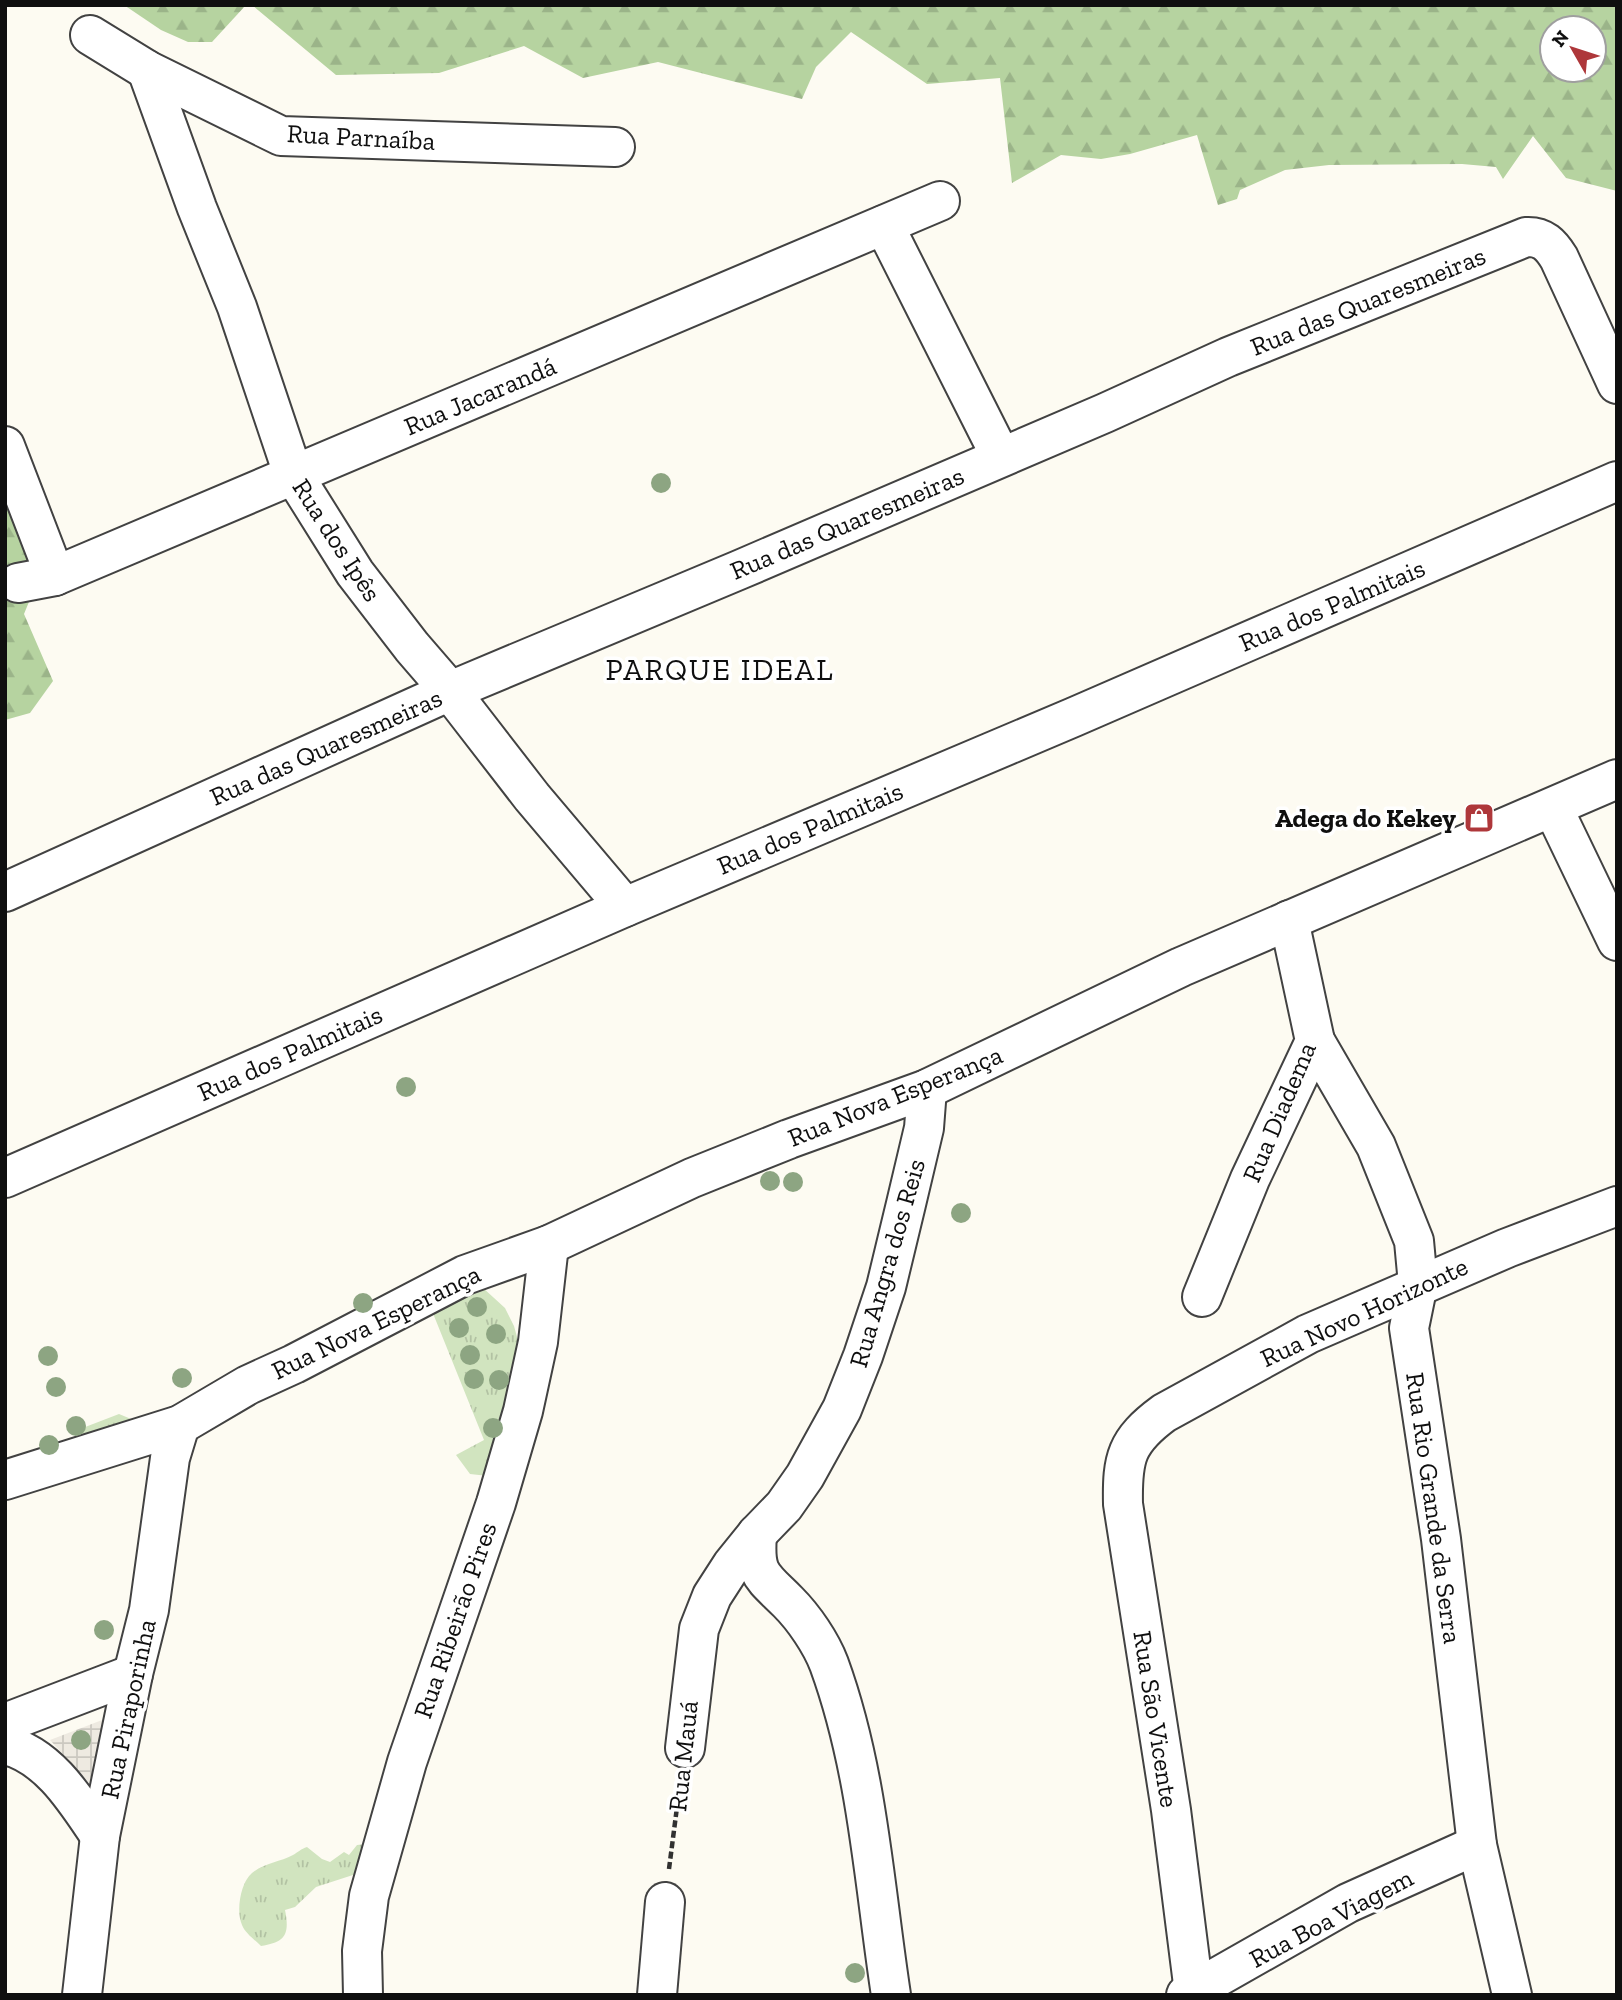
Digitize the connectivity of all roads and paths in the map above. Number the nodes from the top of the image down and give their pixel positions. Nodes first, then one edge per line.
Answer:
1 (90, 35) dead end
2 (147, 70) junction
3 (615, 147) dead end
4 (940, 201) dead end
5 (884, 225) junction
6 (1617, 384) edge
7 (5, 446) edge
8 (1001, 457) junction
9 (293, 474) junction
10 (1617, 481) edge
11 (55, 576) junction
12 (18, 583) dead end
13 (450, 691) junction
14 (1617, 779) edge
15 (1553, 808) junction
16 (5, 892) edge
17 (625, 906) junction
18 (1289, 920) junction
19 (1617, 941) edge
20 (1315, 1041) junction
21 (927, 1089) junction
22 (5, 1178) edge
23 (1617, 1206) edge
24 (549, 1245) junction
25 (1418, 1284) junction
26 (1202, 1297) dead end
27 (180, 1424) junction
28 (1130, 1448) joint
29 (5, 1479) edge
30 (757, 1534) junction
31 (133, 1674) junction
32 (5, 1723) edge
33 (5, 1745) edge
34 (685, 1748) joint
35 (100, 1836) junction
36 (1477, 1845) junction
37 (665, 1902) joint
38 (1190, 1993) edge
39 (82, 1995) edge
40 (363, 1995) edge
41 (657, 1995) edge
42 (891, 1995) edge
43 (1511, 1995) edge

1 - 2 street, Rua Parnaíba
2 - 3 street, Rua Parnaíba
2 - 9 street, Rua dos Ipês
4 - 5 street, Rua Jacarandá
5 - 8 street
5 - 9 street, Rua Jacarandá
6 - 8 street, Rua das Quaresmeiras
7 - 11 street
8 - 13 street, Rua das Quaresmeiras
9 - 11 street, Rua Jacarandá
9 - 13 street, Rua dos Ipês
10 - 17 street, Rua dos Palmitais
11 - 12 street, Rua Jacarandá
13 - 16 street, Rua das Quaresmeiras
13 - 17 street, Rua dos Ipês
14 - 15 street, Rua Nova Esperança
15 - 18 street, Rua Nova Esperança
15 - 19 street
17 - 22 street, Rua dos Palmitais
18 - 20 street, Rua Diadema
18 - 21 street, Rua Nova Esperança
20 - 25 street, Rua Rio Grande da Serra
20 - 26 street, Rua Diadema
21 - 24 street, Rua Nova Esperança
21 - 30 street, Rua Angra dos Reis
23 - 25 street, Rua Novo Horizonte
24 - 27 street, Rua Nova Esperança
24 - 40 street, Rua Ribeirão Pires
25 - 28 street, Rua Novo Horizonte
25 - 36 street, Rua Rio Grande da Serra
27 - 29 street, Rua Nova Esperança
27 - 31 street, Rua Piraporinha
28 - 38 street, Rua São Vicente
30 - 34 street, Rua Mauá
30 - 42 street
31 - 32 street
31 - 35 street, Rua Piraporinha
33 - 35 street
34 - 37 path, Rua Mauá
35 - 39 street, Rua Piraporinha
36 - 38 street, Rua Boa Viagem
36 - 43 street, Rua Rio Grande da Serra
37 - 41 street

